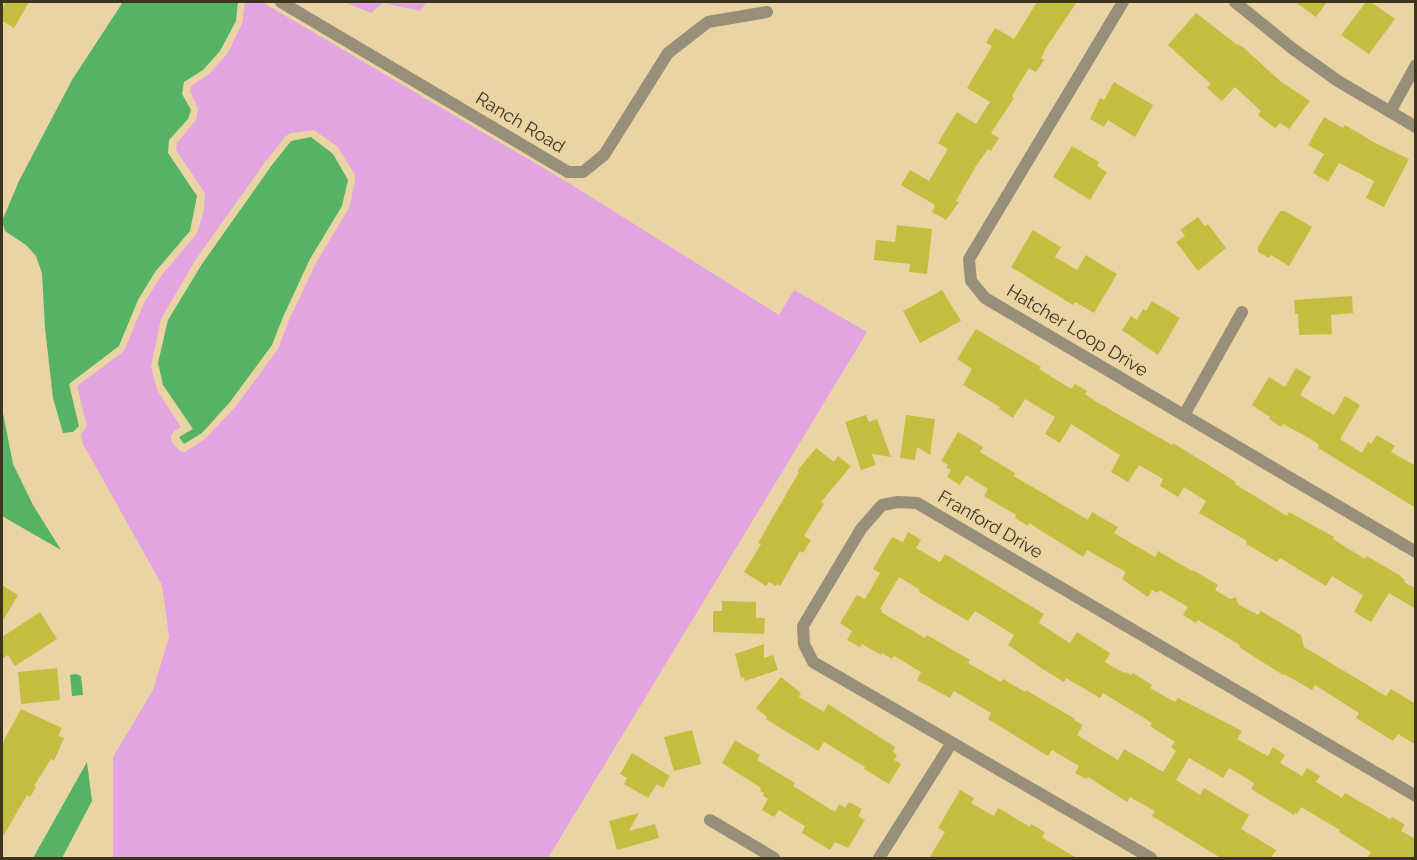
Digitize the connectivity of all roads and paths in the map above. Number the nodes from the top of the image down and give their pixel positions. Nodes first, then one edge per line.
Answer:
1 (281, 2) edge
2 (1123, 2) edge
3 (1235, 2) edge
4 (767, 12) dead end
5 (1416, 65) edge
6 (1390, 112) junction
7 (1416, 127) edge
8 (1242, 312) dead end
9 (1184, 415) junction
10 (1416, 552) edge
11 (951, 744) junction
12 (1416, 795) edge
13 (710, 820) dead end
14 (774, 858) edge
15 (879, 858) edge
16 (1151, 858) edge

1 - 4 street, Ranch Road
2 - 9 street, Hatcher Loop Drive
3 - 6 street
5 - 6 street
6 - 7 street
8 - 9 street
9 - 10 street, Hatcher Loop Drive
11 - 12 street, Franford Drive
11 - 15 street
11 - 16 street, Franford Drive
13 - 14 street

